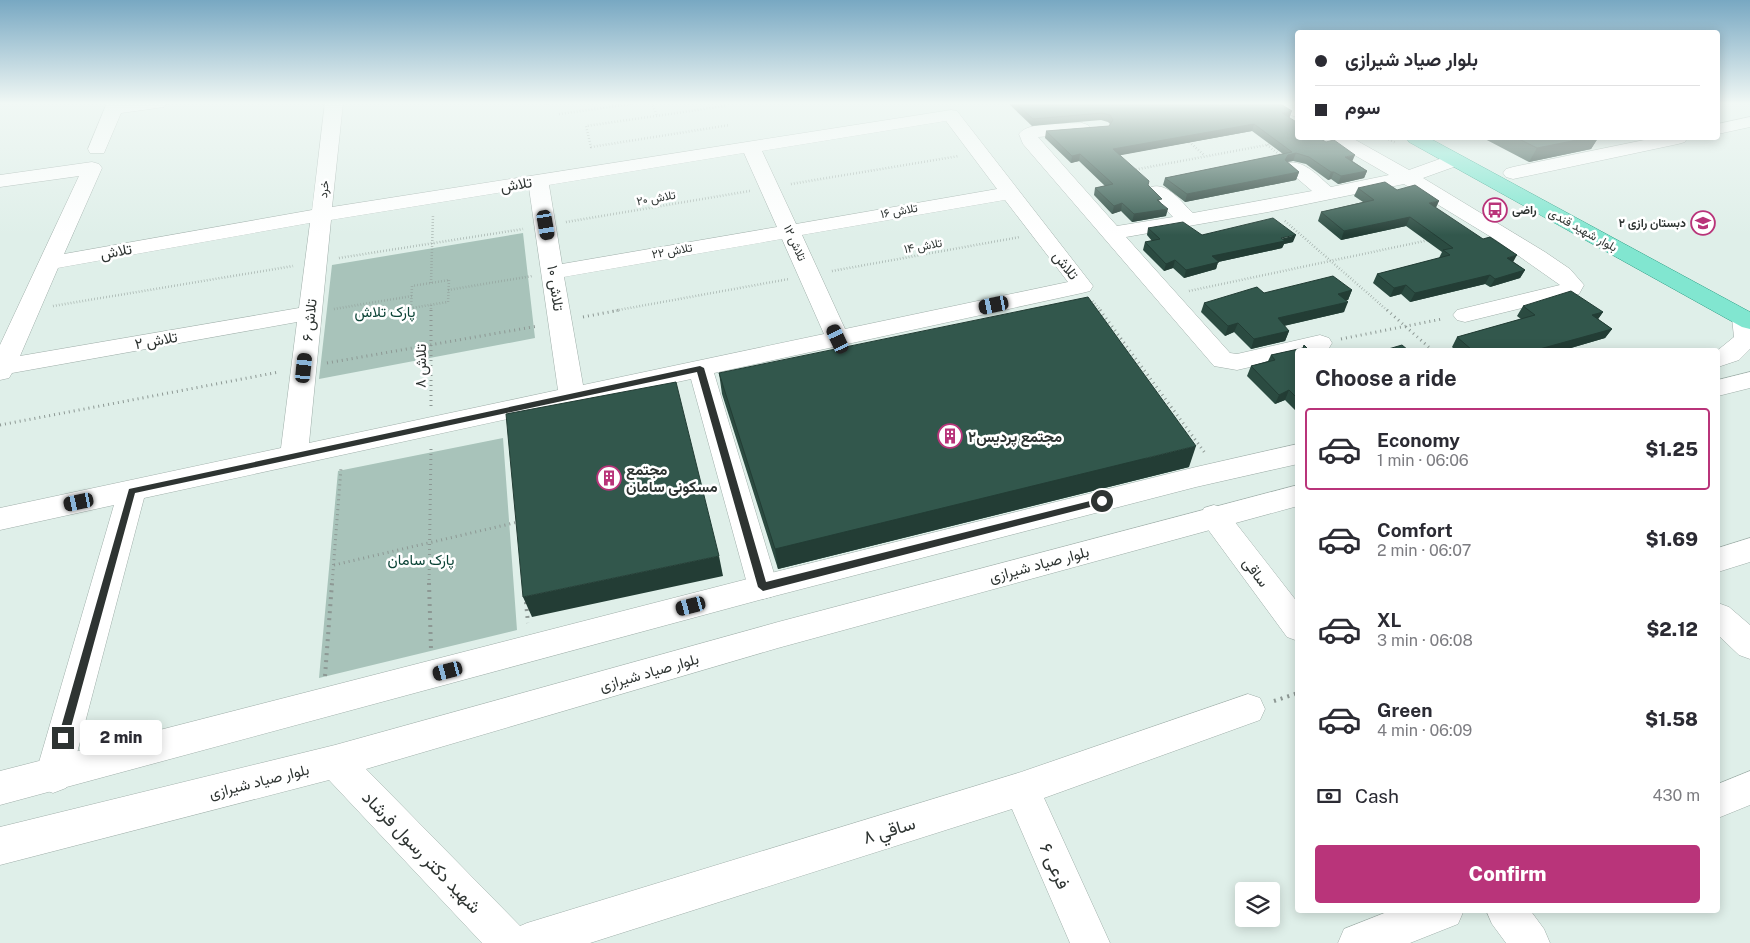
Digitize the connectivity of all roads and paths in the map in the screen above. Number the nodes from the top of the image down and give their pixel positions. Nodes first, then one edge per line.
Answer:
1 (98, 147) edge
2 (329, 147) edge
3 (751, 147) joint
4 (975, 147) edge
5 (1036, 147) edge
6 (1195, 147) edge
7 (1257, 147) edge
8 (1355, 147) edge
9 (1432, 147) edge
10 (1465, 147) edge
11 (1636, 147) edge
12 (979, 153) junction
13 (1205, 156) junction
14 (94, 158) junction
15 (1455, 160) junction
16 (1294, 166) edge
17 (1128, 171) edge
18 (1513, 173) junction
19 (1407, 177) junction
20 (0, 180) edge
21 (538, 180) junction
22 (770, 187) junction
23 (1158, 191) dead end
24 (1008, 193) junction
25 (1328, 194) junction
26 (434, 197) junction
27 (1268, 206) junction
28 (321, 215) junction
29 (1188, 220) junction
30 (546, 225) junction
31 (789, 230) junction
32 (1040, 233) junction
33 (1110, 234) junction
34 (1433, 239) edge
35 (432, 243) junction
36 (1330, 261) junction
37 (316, 262) junction
38 (49, 263) junction
39 (554, 272) junction
40 (809, 275) junction
41 (431, 283) junction
42 (1082, 286) junction
43 (448, 290) junction
44 (412, 296) junction
45 (1165, 296) junction
46 (431, 305) junction
47 (28, 310) junction
48 (310, 314) junction
49 (1465, 314) joint
50 (1748, 314) edge
51 (561, 322) junction
52 (1405, 327) junction
53 (838, 339) junction
54 (1320, 343) joint
55 (431, 344) junction
56 (1295, 348) edge
57 (1297, 348) edge
58 (1430, 348) edge
59 (1733, 357) edge
60 (304, 368) junction
61 (700, 368) junction
62 (1, 369) edge
63 (1750, 380) edge
64 (1720, 388) edge
65 (572, 396) junction
66 (0, 425) edge
67 (431, 426) junction
68 (343, 446) junction
69 (1295, 455) edge
70 (294, 456) junction
71 (1219, 471) junction
72 (132, 491) junction
73 (1295, 496) edge
74 (519, 512) edge
75 (1214, 516) junction
76 (0, 519) edge
77 (520, 521) junction
78 (520, 531) edge
79 (428, 543) junction
80 (1750, 550) edge
81 (1720, 559) edge
82 (334, 565) junction
83 (763, 587) junction
84 (526, 600) edge
85 (1720, 618) edge
86 (1295, 624) edge
87 (1750, 645) edge
88 (530, 648) junction
89 (431, 675) junction
90 (323, 704) junction
91 (1248, 709) dead end
92 (335, 762) junction
93 (53, 776) junction
94 (0, 788) edge
95 (1750, 788) edge
96 (1021, 789) junction
97 (1720, 800) edge
98 (0, 846) edge
99 (1436, 913) edge
100 (1508, 913) edge
101 (509, 943) edge
102 (527, 943) edge
103 (1090, 943) edge
104 (1358, 943) edge
105 (1530, 943) edge

1 - 14 street
2 - 28 street, خرد
3 - 21 street, تلاش
3 - 22 street, تلاش ۱۲
4 - 12 street, تلاش
5 - 33 street
6 - 13 path
7 - 13 path
8 - 19 street
9 - 15 main road, بلوار شهید قندی
10 - 18 main road, بلوار شهید قندی
11 - 18 street
12 - 22 path, تلاش ۲۰
12 - 24 street, تلاش
13 - 17 path
14 - 20 street
14 - 38 street
15 - 19 street
15 - 50 main road, بلوار شهید قندی
16 - 25 street
18 - 50 main road, بلوار شهید قندی
19 - 25 street
19 - 49 street
21 - 26 street, تلاش
21 - 30 street, تلاش ۱۰
22 - 30 path, تلاش ۲۰
22 - 31 street, تلاش ۱۲
23 - 29 street
24 - 31 street, تلاش ۱۶
24 - 32 street, تلاش
25 - 27 street
26 - 28 street, تلاش
26 - 35 path
27 - 29 street
27 - 36 path
28 - 37 street, تلاش ۶
28 - 38 street, تلاش
29 - 33 street
30 - 35 path, تلاش ۲۰
30 - 39 street, تلاش ۱۰
31 - 39 street, تلاش ۲۲
31 - 40 street, تلاش ۱۲
32 - 40 path, تلاش ۱۴
32 - 42 street, تلاش
33 - 45 street
34 - 36 path
35 - 37 path, تلاش ۲۰
35 - 41 path
36 - 45 path
36 - 52 path
37 - 47 path, تلاش ۲۰
37 - 48 street, تلاش ۶
38 - 47 street
39 - 43 path
39 - 51 street, تلاش ۱۰
40 - 51 path, تلاش ۱۴
40 - 53 street, تلاش ۱۲
41 - 43 path
41 - 44 path
42 - 53 street, تلاش
42 - 71 path
43 - 46 path
44 - 46 path
44 - 48 path
45 - 56 street
46 - 55 path, تلاش ۸
47 - 62 street
48 - 60 street, تلاش ۶
48 - 62 street, تلاش ۲
49 - 52 path
50 - 59 street
51 - 55 path, تلاش ۱۴
51 - 65 street, تلاش ۱۰
52 - 54 path
52 - 58 path
53 - 61 street, تلاش
54 - 57 street
55 - 60 path, تلاش ۱۴
55 - 67 path, تلاش ۸
60 - 66 path, تلاش ۱۴
60 - 70 street, تلاش ۶
61 - 65 street, تلاش
61 - 83 street
63 - 64 street
65 - 67 street, تلاش
67 - 68 street, تلاش
67 - 79 path, تلاش ۸
68 - 70 street, تلاش
68 - 82 path
69 - 71 street
70 - 72 street, تلاش
71 - 83 street
72 - 76 street, تلاش
72 - 93 street
73 - 75 street, بلوار صیاد شیرازی
74 - 77 path
75 - 86 street, ساقی
75 - 92 street, بلوار صیاد شیرازی
77 - 78 path
77 - 79 path
79 - 82 path
79 - 89 path, تلاش ۸
80 - 81 street
82 - 90 path
83 - 88 street
84 - 88 path
85 - 87 street
88 - 89 street
89 - 90 street
90 - 93 street
91 - 96 street, ساقي ۸
92 - 98 street, بلوار صیاد شیرازی
92 - 101 street, شهید دکتر رسول فرشاد
93 - 94 street
95 - 97 street
96 - 102 street, ساقي ۸
96 - 103 street, فرعی ۶
99 - 104 street
100 - 105 street

